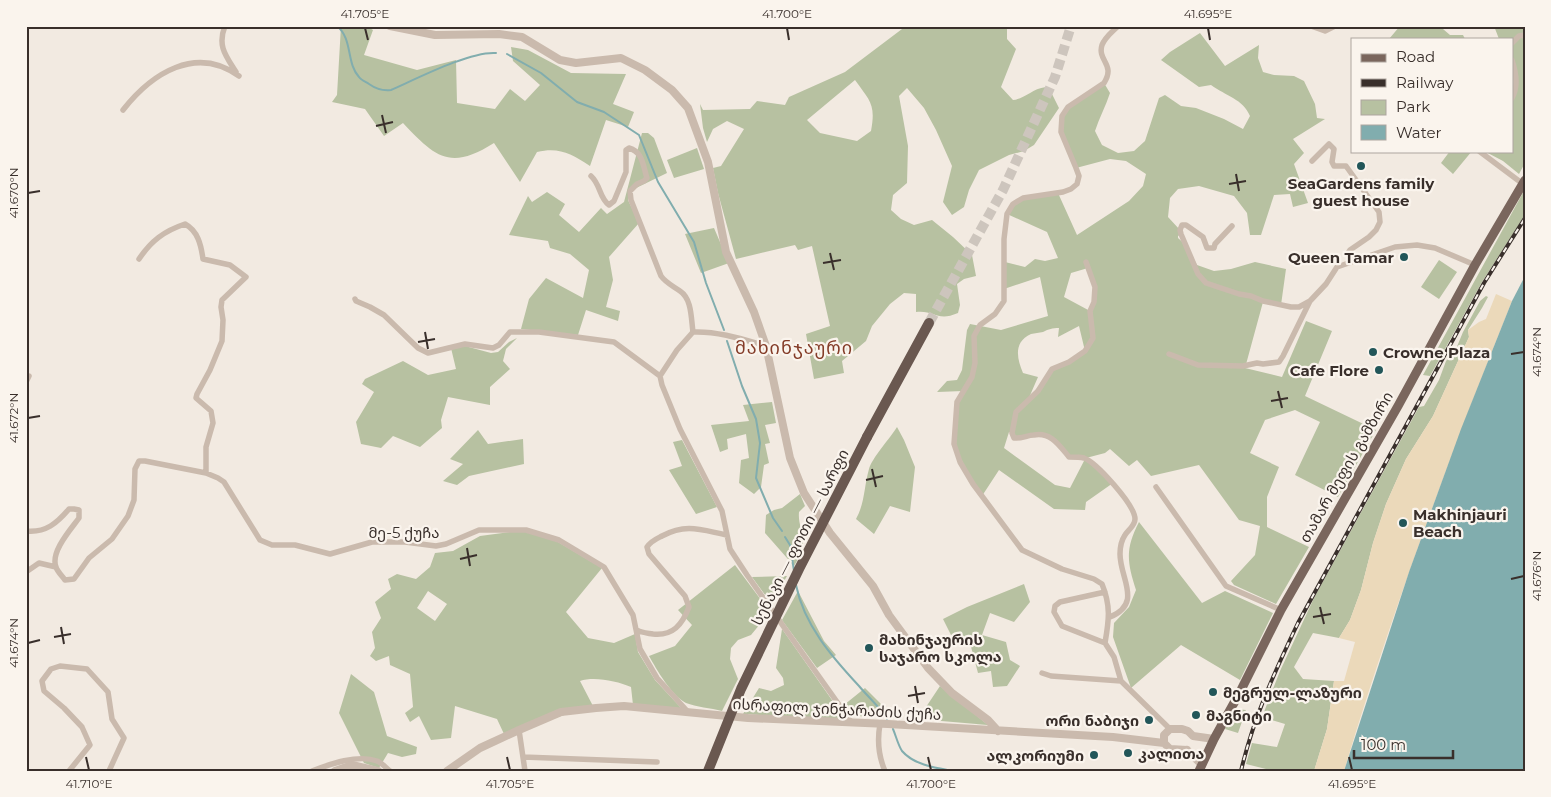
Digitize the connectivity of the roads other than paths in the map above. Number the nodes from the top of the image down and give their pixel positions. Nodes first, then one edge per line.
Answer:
1 (225, 26) edge
2 (390, 26) edge
3 (1118, 26) edge
4 (1311, 26) edge
5 (1335, 26) edge
6 (1525, 35) edge
7 (1514, 41) edge
8 (1514, 67) edge
9 (1514, 92) edge
10 (123, 110) dead end
11 (1480, 152) edge
12 (1312, 160) dead end
13 (591, 176) dead end
14 (1524, 182) edge
15 (1232, 226) dead end
16 (139, 259) dead end
17 (1353, 261) junction
18 (1086, 262) dead end
19 (1475, 265) junction
20 (355, 298) dead end
21 (1310, 301) junction
22 (929, 323) tunnel mouth
23 (693, 332) junction
24 (766, 346) junction
25 (1169, 354) dead end
26 (660, 376) junction
27 (206, 473) junction
28 (1156, 487) dead end
29 (26, 531) edge
30 (727, 535) junction
31 (56, 567) junction
32 (26, 572) edge
33 (1105, 592) junction
34 (1281, 610) junction
35 (1110, 617) junction
36 (637, 630) junction
37 (1106, 643) junction
38 (1042, 673) dead end
39 (1121, 681) junction
40 (690, 713) junction
41 (852, 723) junction
42 (880, 724) junction
43 (1170, 729) junction
44 (519, 730) junction
45 (998, 731) junction
46 (1192, 736) junction
47 (1214, 739) junction
48 (1164, 743) junction
49 (1187, 750) junction
50 (523, 757) junction
51 (657, 762) dead end
52 (1200, 768) edge
53 (69, 771) edge
54 (109, 771) edge
55 (312, 771) edge
56 (335, 771) edge
57 (378, 771) edge
58 (390, 771) edge
59 (447, 771) edge
60 (525, 771) edge
61 (708, 771) edge
62 (885, 771) edge

1 - 10 street
2 - 24 street
3 - 33 street
4 - 5 street
6 - 7 street
8 - 9 street
11 - 14 street
12 - 17 street
13 - 23 street
14 - 19 main road, თამარ მეფის გამზირი
15 - 21 street
16 - 27 street
17 - 19 street
17 - 21 street
18 - 35 street
19 - 34 main road, თამარ მეფის გამზირი
20 - 26 street
21 - 25 street
22 - 61 highway, სენაკი — ფოთი — სარფი, bridge
23 - 24 street
23 - 26 street
24 - 45 street
26 - 30 street
27 - 31 street, მე-5 ქუჩა
27 - 36 street, მე-5 ქუჩა
28 - 34 street
29 - 31 street
30 - 36 street
30 - 41 street
31 - 32 street
33 - 35 street
33 - 37 street
34 - 47 main road, თამარ მეფის გამზირი
35 - 37 street
36 - 40 street, მე-5 ქუჩა
37 - 39 street
38 - 39 street
39 - 43 street
40 - 41 street, ისრაფილ ჯინჭარაძის ქუჩა
40 - 44 street, ისრაფილ ჯინჭარაძის ქუჩა
41 - 42 street, ისრაფილ ჯინჭარაძის ქუჩა
42 - 45 street, ისრაფილ ჯინჭარაძის ქუჩა
42 - 62 street
43 - 46 street
43 - 48 street
44 - 50 street
44 - 59 street, ისრაფილ ჯინჭარაძის ქუჩა
45 - 48 street, ისრაფილ ჯინჭარაძის ქუჩა
46 - 47 street
46 - 49 street
47 - 52 main road, თამარ მეფის გამზირი
48 - 49 street, ისრაფილ ჯინჭარაძის ქუჩა
49 - 52 street, ისრაფილ ჯინჭარაძის ქუჩა
50 - 51 street
50 - 60 street
53 - 54 street
55 - 58 street
56 - 57 street

